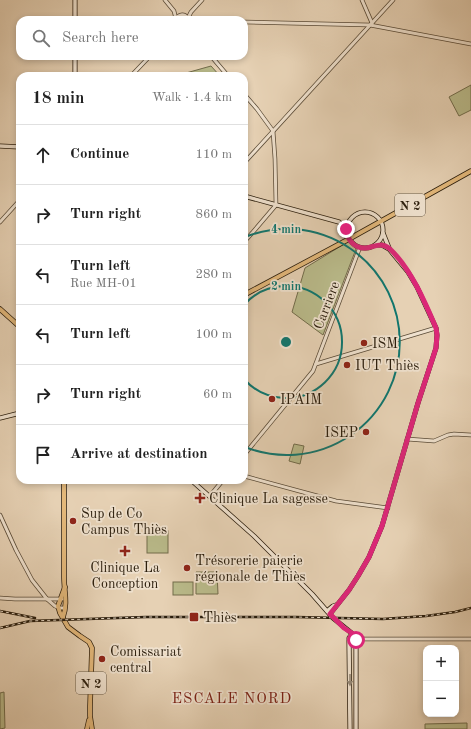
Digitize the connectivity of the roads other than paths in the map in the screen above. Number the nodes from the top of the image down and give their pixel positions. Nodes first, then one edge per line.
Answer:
1 (75, 0) edge
2 (165, 0) edge
3 (202, 0) edge
4 (362, 0) edge
5 (393, 0) edge
6 (174, 11) junction
7 (191, 12) junction
8 (183, 15) junction
9 (75, 16) edge
10 (175, 16) edge
11 (178, 16) edge
12 (190, 16) edge
13 (248, 22) edge
14 (371, 24) junction
15 (471, 44) edge
16 (75, 60) edge
17 (146, 60) edge
18 (214, 60) edge
19 (76, 72) edge
20 (135, 72) edge
21 (225, 72) edge
22 (248, 99) edge
23 (273, 131) junction
24 (0, 146) edge
25 (16, 147) edge
26 (248, 159) edge
27 (471, 171) edge
28 (248, 197) edge
29 (16, 204) edge
30 (276, 205) junction
31 (349, 220) junction
32 (381, 221) junction
33 (0, 222) edge
34 (339, 222) junction
35 (346, 229) junction
36 (383, 233) junction
37 (248, 238) edge
38 (349, 239) junction
39 (375, 245) junction
40 (360, 247) junction
41 (389, 249) junction
42 (248, 293) edge
43 (0, 309) edge
44 (16, 323) edge
45 (436, 328) junction
46 (316, 364) junction
47 (16, 414) edge
48 (0, 418) edge
49 (471, 435) edge
50 (407, 439) junction
51 (248, 450) edge
52 (248, 477) edge
53 (64, 484) edge
54 (196, 484) edge
55 (220, 484) edge
56 (210, 496) junction
57 (388, 508) junction
58 (0, 515) edge
59 (0, 598) edge
60 (63, 598) junction
61 (47, 599) junction
62 (58, 608) junction
63 (65, 608) junction
64 (328, 612) junction
65 (63, 617) junction
66 (344, 628) junction
67 (354, 635) junction
68 (349, 639) junction
69 (471, 639) edge
70 (356, 640) junction
71 (90, 716) junction
72 (87, 729) edge
73 (92, 729) edge
74 (350, 729) edge
75 (356, 729) edge

1 - 9 main road
2 - 6 street
3 - 7 street
4 - 14 street
5 - 14 street
6 - 8 street
6 - 10 street
7 - 8 street
7 - 12 street
8 - 11 street
13 - 14 street
14 - 15 street
14 - 23 street
16 - 19 main road
17 - 20 street
18 - 21 street
22 - 23 street
23 - 26 street
23 - 30 street
24 - 25 main road
27 - 32 main road, N 2
28 - 30 main road
29 - 33 street
30 - 34 main road
30 - 37 street
31 - 32 main road
31 - 34 main road
31 - 35 main road
32 - 36 main road
32 - 38 main road, N 2
34 - 35 main road
35 - 38 main road
36 - 39 main road
36 - 41 main road
38 - 40 main road
38 - 42 main road, N 2
39 - 40 main road
39 - 41 main road
40 - 46 street, Carriere
41 - 45 main road
43 - 44 main road
45 - 46 street
45 - 50 main road
46 - 51 street, Carriere
47 - 48 main road
49 - 50 street
50 - 57 main road
52 - 57 street
53 - 60 main road
54 - 56 main road
55 - 56 street
56 - 64 main road
57 - 64 main road
58 - 61 street
59 - 61 street
60 - 61 street
60 - 62 main road
60 - 63 main road
61 - 62 street
62 - 63 street
62 - 65 main road, N 2
63 - 65 main road
64 - 66 main road
65 - 71 main road, N 2
66 - 67 main road
66 - 68 main road
67 - 68 main road
67 - 70 main road
68 - 70 main road
68 -> 74 main road
69 - 70 street
70 - 75 main road
71 - 72 main road, N 2
71 - 73 main road, N 2

